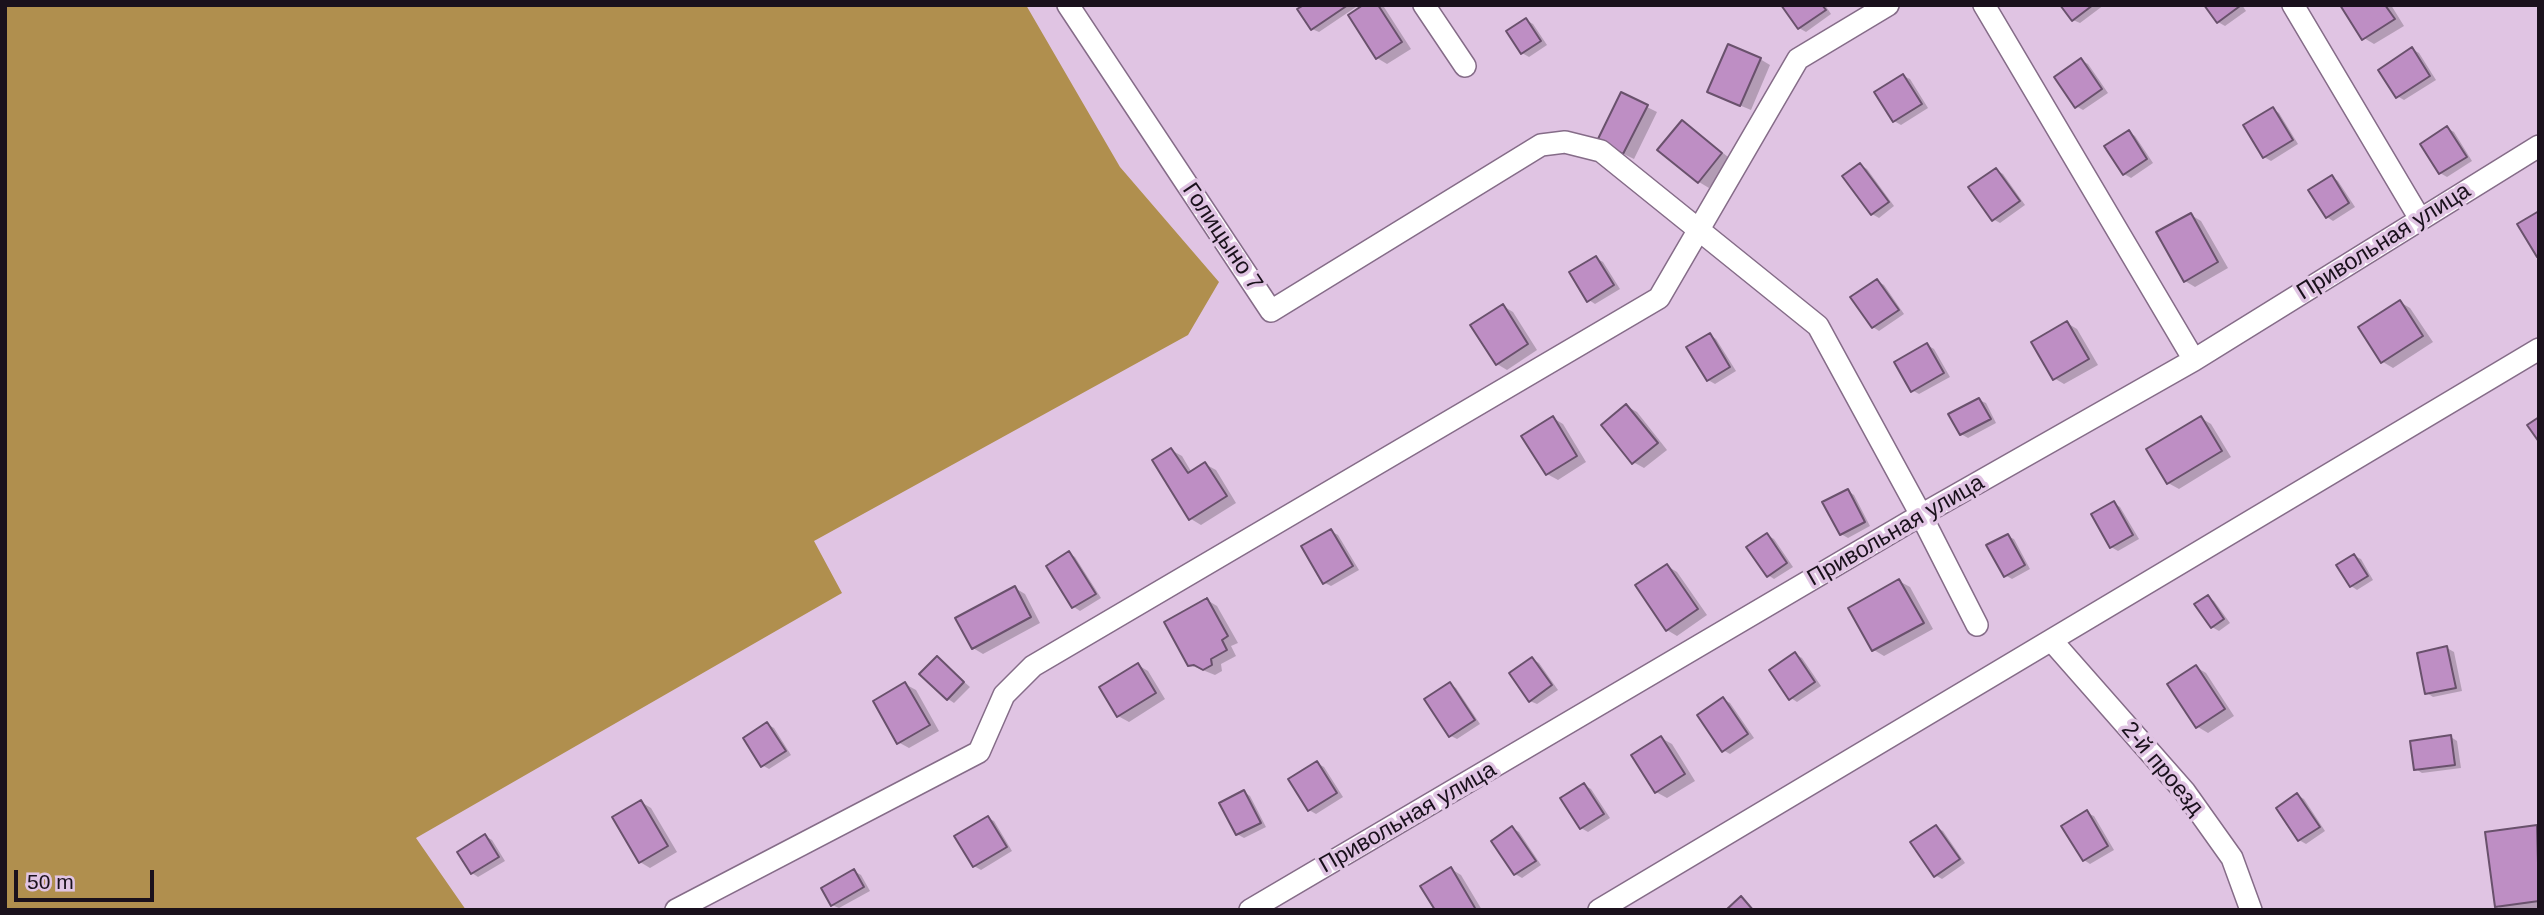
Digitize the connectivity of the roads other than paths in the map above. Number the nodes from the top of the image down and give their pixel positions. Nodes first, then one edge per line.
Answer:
1 (1068, 5) edge
2 (1424, 5) edge
3 (1888, 5) edge
4 (1984, 5) edge
5 (2293, 5) edge
6 (1465, 66) dead end
7 (2539, 146) edge
8 (2420, 219) junction
9 (1699, 230) junction
10 (2539, 349) edge
11 (2194, 360) junction
12 (1921, 516) junction
13 (1977, 625) dead end
14 (2052, 641) junction
15 (676, 910) edge
16 (1250, 910) edge
17 (1599, 910) edge
18 (2251, 910) edge

1 - 9 street, Голицыно 7
2 - 6 street
3 - 9 street
4 - 11 street
5 - 8 street
7 - 8 street, Привольная улица
8 - 11 street, Привольная улица
9 - 12 street
9 - 15 street
10 - 14 street
11 - 12 street, Привольная улица
12 - 13 street
12 - 16 street, Привольная улица
14 - 17 street
14 - 18 street, 2-й проезд

